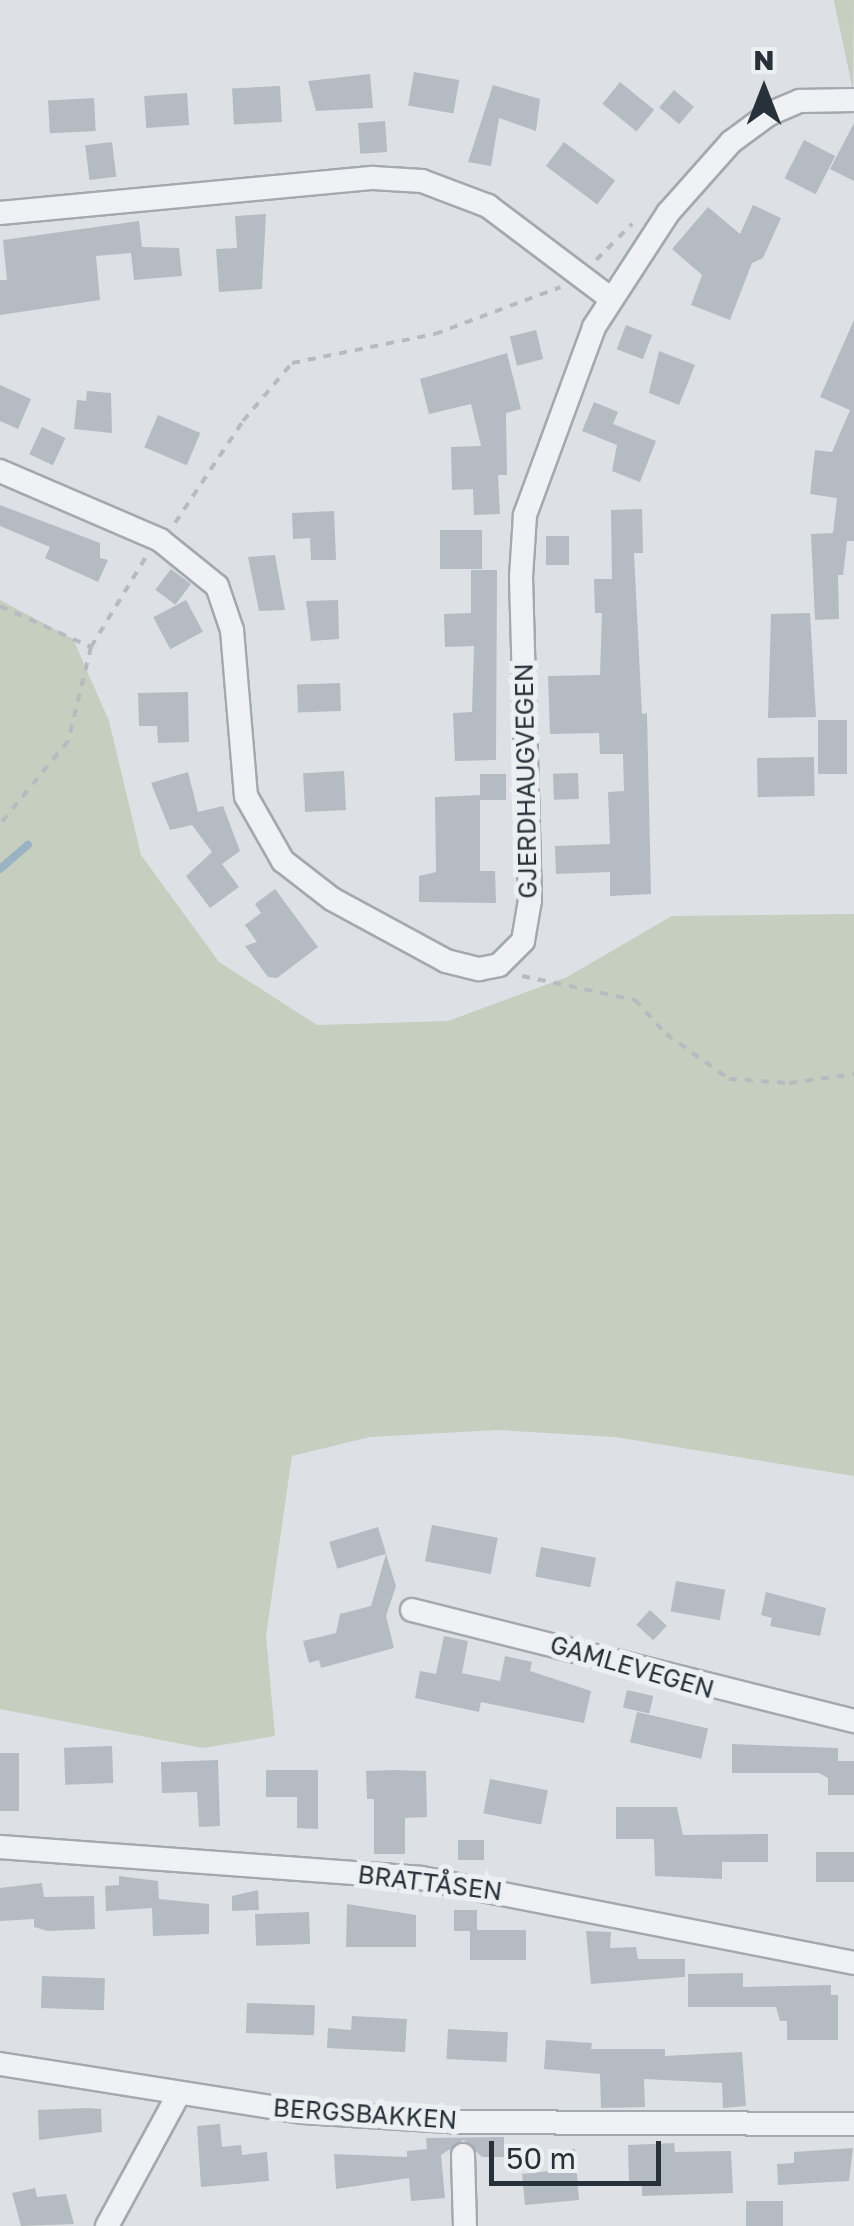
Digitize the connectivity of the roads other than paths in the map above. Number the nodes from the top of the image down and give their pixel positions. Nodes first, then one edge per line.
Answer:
1 (854, 100) edge
2 (0, 213) edge
3 (610, 298) junction
4 (0, 470) edge
5 (412, 1610) dead end
6 (854, 1721) edge
7 (0, 1847) edge
8 (854, 1963) edge
9 (0, 2064) edge
10 (178, 2096) junction
11 (854, 2124) edge
12 (463, 2155) dead end
13 (108, 2226) edge
14 (465, 2226) edge

1 - 3 street, GJERDHAUGVEGEN
2 - 3 street
3 - 4 street, GJERDHAUGVEGEN
5 - 6 street, GAMLEVEGEN
7 - 8 street, BRATTÅSEN
9 - 10 street, BERGSBAKKEN
10 - 11 street, BERGSBAKKEN
10 - 13 street
12 - 14 street

